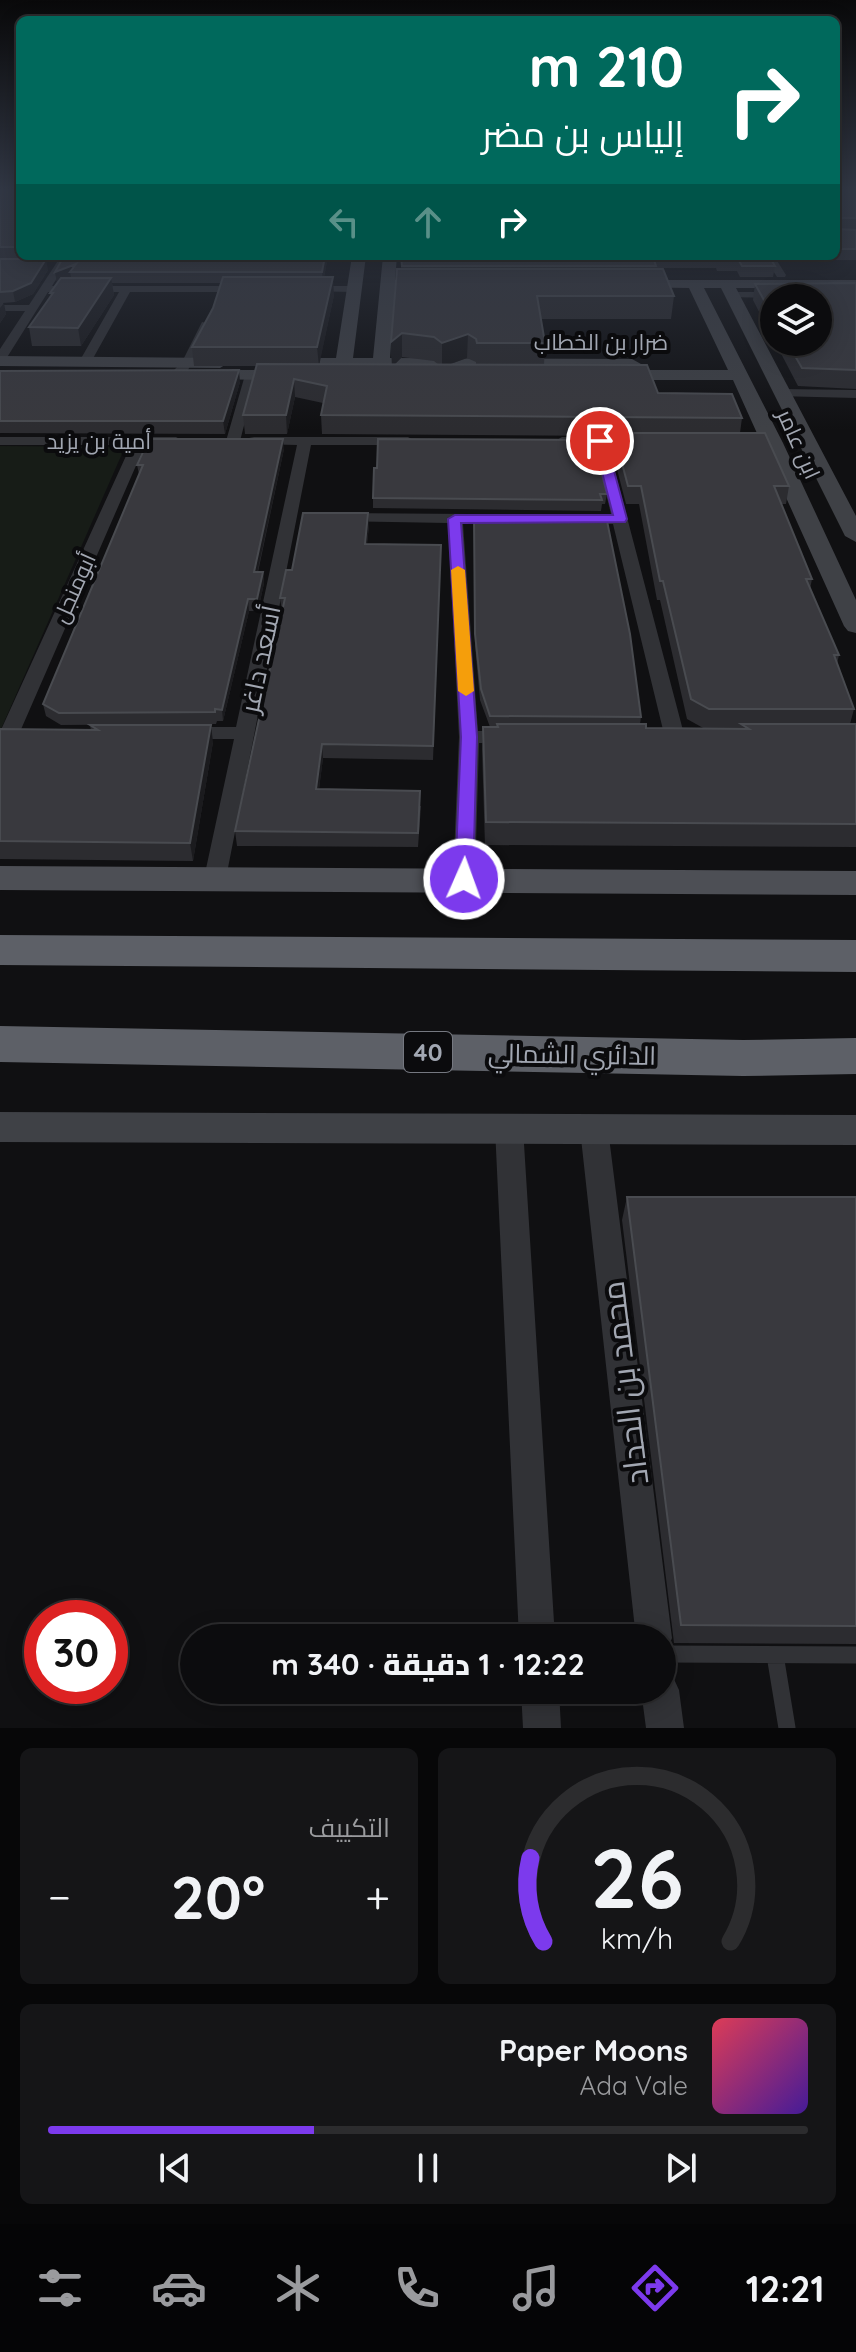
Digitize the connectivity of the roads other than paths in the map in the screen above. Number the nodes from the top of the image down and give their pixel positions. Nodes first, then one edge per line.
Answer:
1 (57, 269) edge
2 (357, 269) edge
3 (388, 269) edge
4 (777, 269) edge
5 (781, 275) junction
6 (856, 275) edge
7 (387, 279) junction
8 (453, 279) edge
9 (694, 284) junction
10 (856, 284) edge
11 (832, 287) edge
12 (219, 288) junction
13 (44, 289) junction
14 (264, 289) edge
15 (294, 289) edge
16 (354, 289) junction
17 (729, 289) junction
18 (760, 289) edge
19 (126, 290) junction
20 (832, 293) edge
21 (856, 295) edge
22 (215, 302) edge
23 (0, 308) edge
24 (32, 308) junction
25 (210, 317) edge
26 (345, 358) junction
27 (381, 358) junction
28 (0, 360) edge
29 (85, 362) junction
30 (128, 369) junction
31 (190, 369) junction
32 (404, 369) junction
33 (737, 369) junction
34 (0, 374) edge
35 (251, 375) junction
36 (781, 393) junction
37 (856, 394) edge
38 (0, 441) edge
39 (186, 441) edge
40 (218, 441) edge
41 (233, 441) junction
42 (305, 441) junction
43 (429, 441) edge
44 (553, 441) edge
45 (600, 441) junction
46 (663, 441) edge
47 (139, 442) junction
48 (783, 468) junction
49 (821, 469) junction
50 (798, 500) junction
51 (838, 501) junction
52 (305, 518) junction
53 (455, 519) junction
54 (485, 519) edge
55 (560, 519) edge
56 (621, 519) junction
57 (856, 536) edge
58 (856, 626) edge
59 (151, 733) edge
60 (245, 733) junction
61 (11, 734) edge
62 (469, 737) junction
63 (532, 737) edge
64 (675, 738) edge
65 (0, 878) edge
66 (215, 878) junction
67 (464, 879) junction
68 (856, 883) edge
69 (0, 926) edge
70 (0, 950) edge
71 (323, 954) junction
72 (856, 956) edge
73 (0, 1044) edge
74 (97, 1045) junction
75 (0, 1053) edge
76 (856, 1056) edge
77 (0, 1127) edge
78 (509, 1128) junction
79 (594, 1129) junction
80 (856, 1130) edge
81 (536, 1624) edge
82 (652, 1624) edge
83 (676, 1654) edge
84 (775, 1655) junction
85 (856, 1655) edge
86 (541, 1704) edge
87 (662, 1704) edge
88 (542, 1728) edge
89 (665, 1728) edge
90 (787, 1728) edge

1 - 13 street
2 - 16 street
3 - 7 street
4 - 5 street
5 - 6 street
5 - 9 street
7 - 8 street
7 - 27 street
9 - 17 street
9 - 33 street, ابن عامر
10 - 11 street
12 - 14 street
12 - 19 street
12 - 22 street
13 - 19 street
13 - 24 street
15 - 16 street
16 - 26 street
17 - 18 street
17 - 36 street, ابن عامر
19 - 29 street
20 - 21 street
23 - 24 street
24 - 28 street
25 - 31 street
26 - 27 street, ضرار بن الخطاب
26 - 31 street, ضرار بن الخطاب
27 - 32 street, ضرار بن الخطاب
28 - 29 street, ضرار بن الخطاب
29 - 30 street, ضرار بن الخطاب
30 - 31 street, ضرار بن الخطاب
30 - 34 street, ضرار بن الخطاب
31 - 35 street, ضرار بن الخطاب
32 - 33 street, ضرار بن الخطاب
32 - 35 street, ضرار بن الخطاب
33 - 48 street, ابن عامر
35 - 41 street
36 - 37 street
36 - 49 street, ابن عامر
38 - 47 street, أمية بن يزيد
39 - 47 street, أمية بن يزيد
40 - 41 street
41 - 42 street
42 - 43 street
42 - 52 street, أسعد داغر
44 - 45 street
45 - 46 street
45 - 56 street
47 - 61 street, أبومنجل
48 - 49 street
48 - 50 street, ابن عامر
49 - 51 street, ابن عامر
50 - 51 street
50 - 58 street, ابن عامر
51 - 57 street, ابن عامر
52 - 53 street
52 - 60 street, أسعد داغر
53 - 54 street
53 - 62 street
55 - 56 street
56 - 64 street
59 - 60 street
60 - 66 street, أسعد داغر
62 - 63 street
62 - 67 street
65 - 66 main road
66 - 67 main road
67 - 68 main road
69 - 71 highway
70 - 71 highway
71 - 72 highway
73 - 74 highway, الدائري الشمالي / 40
74 - 75 highway
74 - 76 highway, الدائري الشمالي / 40
77 - 78 street
78 - 79 street
78 - 81 street
79 - 80 street
79 - 82 street, محمد بن الحداد
83 - 84 lane
84 - 85 lane
84 - 90 lane
86 - 88 street
87 - 89 street

